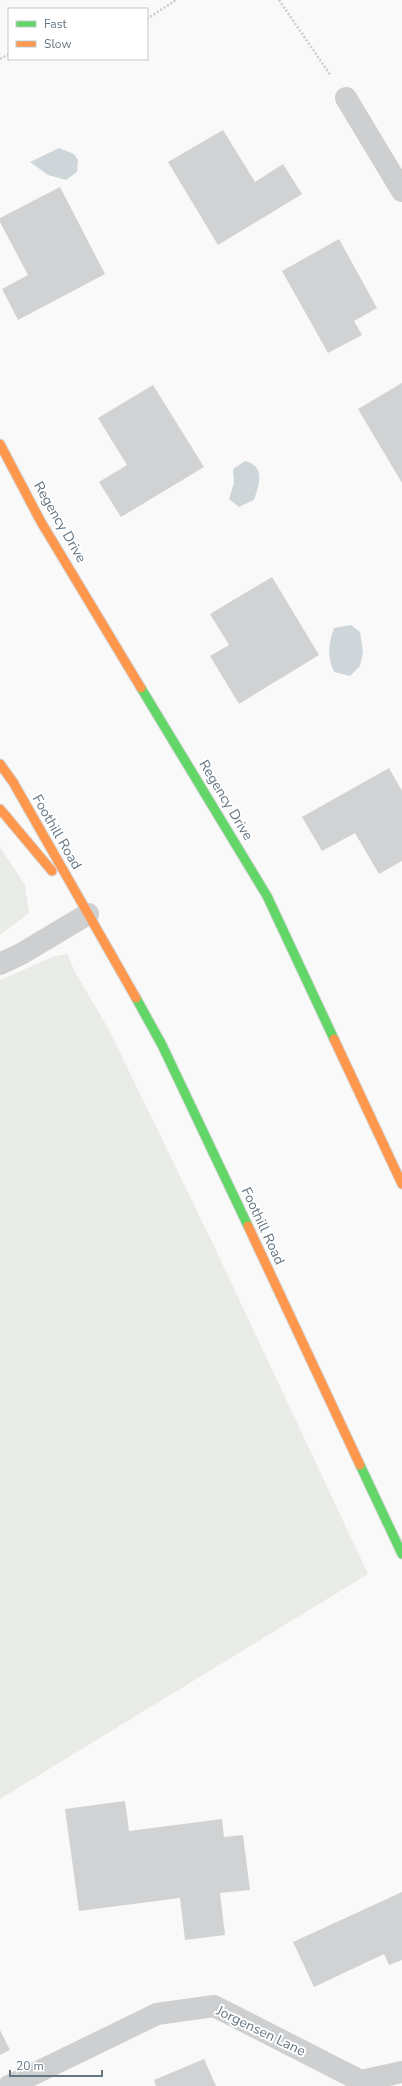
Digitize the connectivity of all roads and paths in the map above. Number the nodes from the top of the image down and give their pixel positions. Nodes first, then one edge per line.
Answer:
1 (176, 0) edge
2 (279, 0) edge
3 (148, 18) edge
4 (346, 98) joint
5 (402, 191) edge
6 (0, 444) edge
7 (0, 764) edge
8 (0, 809) edge
9 (88, 914) junction
10 (0, 964) edge
11 (402, 1184) edge
12 (402, 1554) edge
13 (402, 2072) edge
14 (9, 2086) edge

1 - 3 path
2 - 4 path
4 - 5 street
6 - 11 main road, Regency Drive
7 - 9 main road, Foothill Road
8 - 9 main road, Foothill Road
9 - 10 street
9 - 12 main road, Foothill Road
13 - 14 street, Jorgensen Lane

